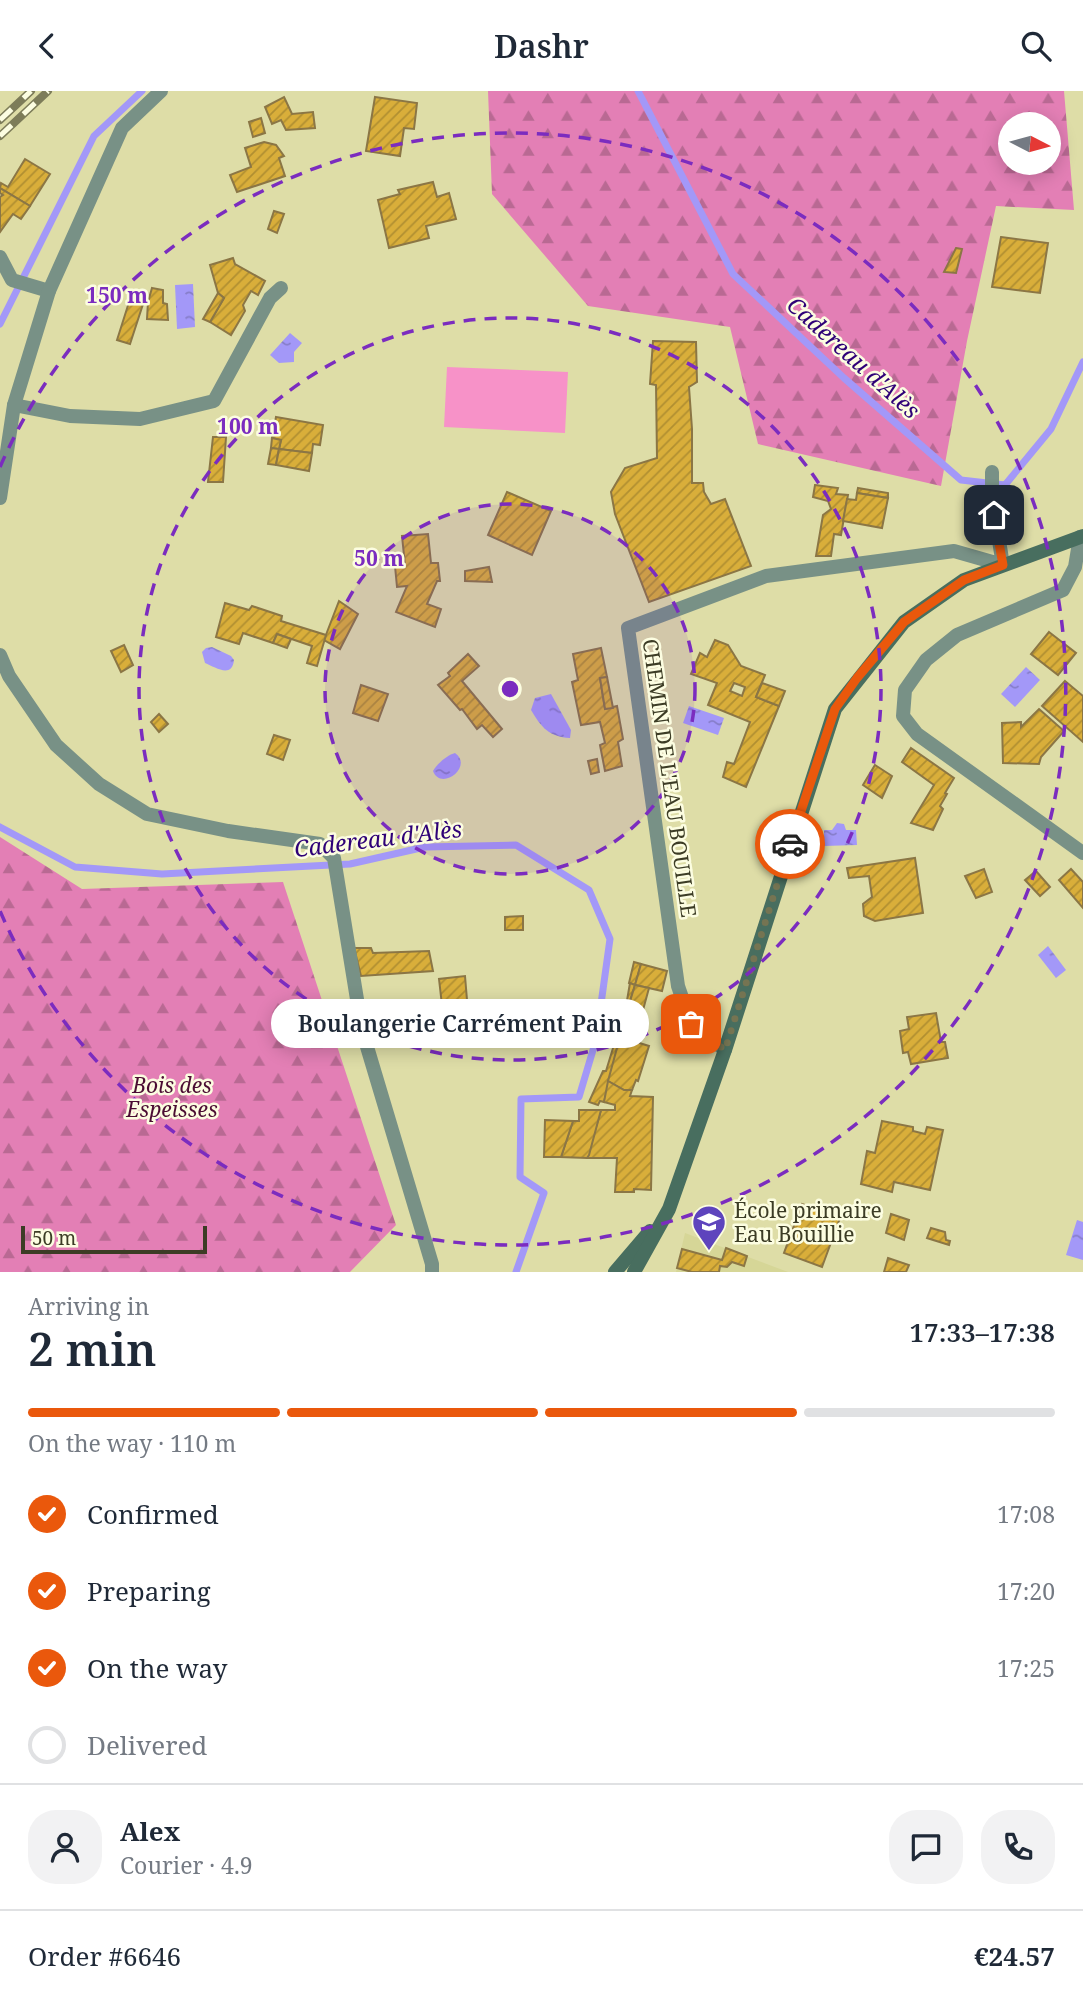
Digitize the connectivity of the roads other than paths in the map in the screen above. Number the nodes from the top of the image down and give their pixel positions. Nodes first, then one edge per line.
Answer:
1 (161, 91) edge
2 (0, 257) edge
3 (281, 288) dead end
4 (49, 291) junction
5 (14, 405) junction
6 (992, 472) dead end
7 (0, 498) edge
8 (1081, 537) edge
9 (1003, 565) junction
10 (0, 655) edge
11 (1083, 853) edge
12 (725, 1050) junction
13 (669, 1209) junction
14 (432, 1272) edge
15 (615, 1272) edge
16 (634, 1272) edge

1 - 4 street
2 - 4 street
3 - 5 street
4 - 5 street
5 - 7 street
6 - 9 street
8 - 9 main road
8 - 11 street
9 - 12 main road
9 - 12 street, CHEMIN DE L'EAU BOUILLE
10 - 14 street
12 - 13 main road
13 - 15 main road
13 - 16 main road

